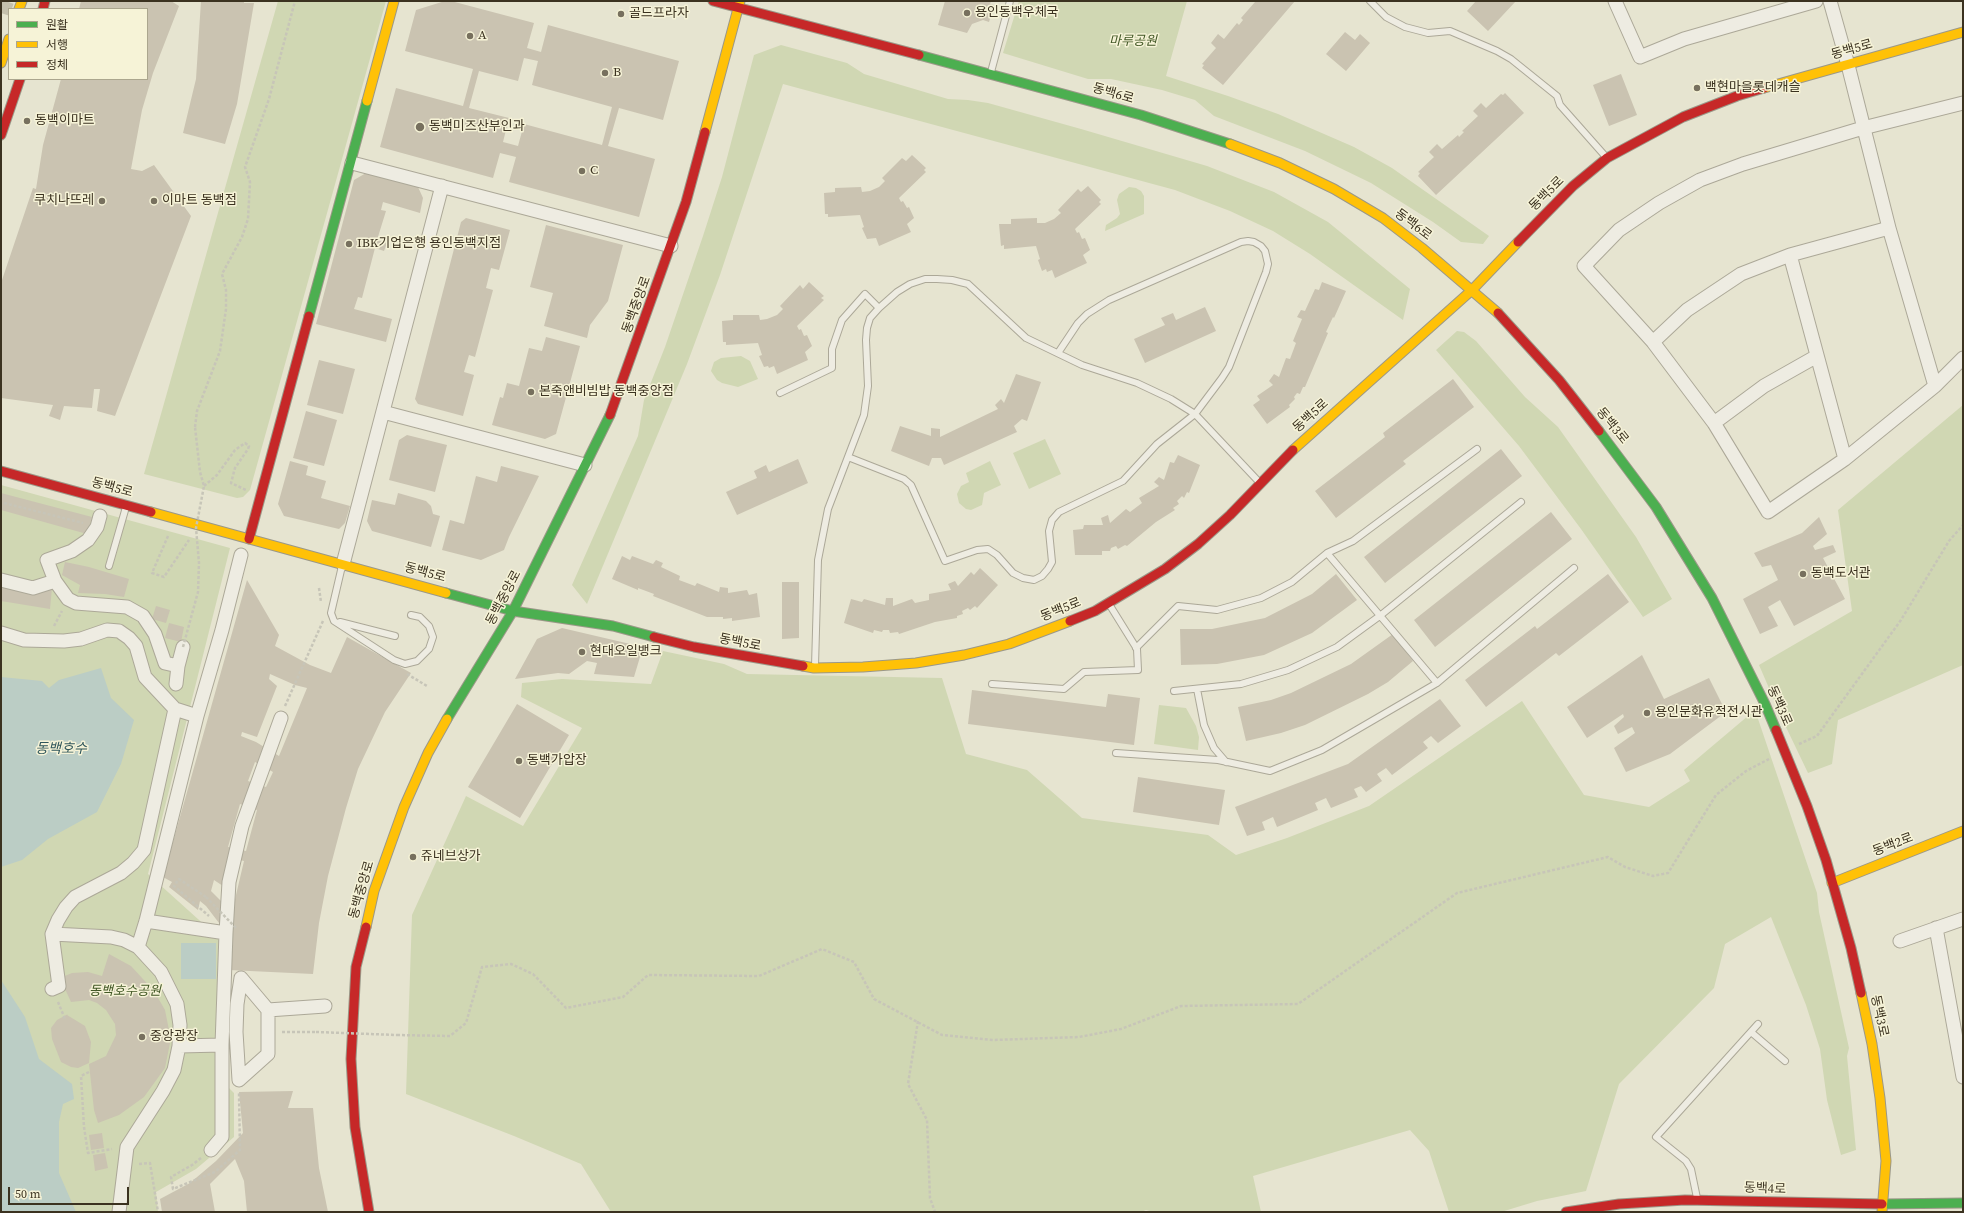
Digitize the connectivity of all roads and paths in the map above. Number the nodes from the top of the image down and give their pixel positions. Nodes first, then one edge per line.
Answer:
1 (295, 1) edge
2 (394, 1) edge
3 (713, 1) edge
4 (1010, 1) edge
5 (1370, 1) edge
6 (1615, 1) edge
7 (1816, 1) edge
8 (1830, 1) edge
9 (739, 4) edge
10 (1963, 32) edge
11 (8, 42) edge
12 (1, 63) edge
13 (1848, 65) junction
14 (990, 74) junction
15 (20, 80) edge
16 (1963, 103) edge
17 (1863, 128) junction
18 (1, 135) edge
19 (1607, 158) junction
20 (352, 162) junction
21 (442, 186) junction
22 (1888, 228) junction
23 (671, 246) junction
24 (1790, 255) junction
25 (1472, 290) junction
26 (879, 308) junction
27 (1653, 342) junction
28 (1058, 353) junction
29 (1816, 356) junction
30 (1963, 358) edge
31 (1935, 386) junction
32 (780, 394) dead end
33 (383, 412) junction
34 (1195, 414) junction
35 (1714, 423) junction
36 (1477, 449) dead end
37 (848, 457) junction
38 (1845, 459) junction
39 (585, 465) junction
40 (1, 472) edge
41 (231, 483) dead end
42 (1261, 484) junction
43 (204, 486) junction
44 (1521, 502) dead end
45 (4, 503) dead end
46 (127, 505) junction
47 (99, 521) joint
48 (1963, 524) edge
49 (196, 528) junction
50 (168, 536) dead end
51 (249, 539) junction
52 (1327, 553) junction
53 (241, 555) dead end
54 (343, 564) junction
55 (109, 566) dead end
56 (1574, 568) dead end
57 (1, 580) edge
58 (55, 581) junction
59 (1108, 603) junction
60 (64, 608) dead end
61 (513, 611) junction
62 (411, 615) dead end
63 (1381, 615) junction
64 (334, 621) junction
65 (320, 627) dead end
66 (52, 630) dead end
67 (1, 633) edge
68 (395, 636) dead end
69 (183, 647) joint
70 (1136, 648) junction
71 (178, 666) junction
72 (814, 668) junction
73 (1437, 683) junction
74 (176, 684) dead end
75 (992, 684) dead end
76 (1197, 689) junction
77 (1174, 691) dead end
78 (175, 709) junction
79 (197, 716) junction
80 (281, 718) joint
81 (1784, 750) junction
82 (1116, 754) dead end
83 (1226, 762) junction
84 (1963, 831) edge
85 (1832, 883) junction
86 (200, 907) dead end
87 (1963, 919) edge
88 (146, 921) junction
89 (1936, 928) junction
90 (232, 931) junction
91 (52, 934) junction
92 (1900, 941) dead end
93 (138, 947) junction
94 (52, 989) dead end
95 (324, 1006) dead end
96 (268, 1010) junction
97 (918, 1021) junction
98 (1758, 1024) dead end
99 (273, 1032) junction
100 (1751, 1032) junction
101 (222, 1045) junction
102 (179, 1046) junction
103 (1785, 1061) dead end
104 (89, 1072) dead end
105 (1963, 1077) edge
106 (127, 1147) junction
107 (211, 1150) joint
108 (124, 1166) junction
109 (171, 1177) dead end
110 (1697, 1200) junction
111 (1963, 1203) edge
112 (1882, 1208) edge
113 (119, 1212) edge
114 (158, 1212) edge
115 (369, 1212) edge
116 (934, 1212) edge
117 (1566, 1212) edge

1 - 43 path, bridge
2 - 20 street
3 - 9 street, 동백6로
4 - 14 lane
5 - 19 lane
6 - 7 street
8 - 13 street
9 - 14 street, 동백6로
9 - 23 street, 동백중앙로
10 - 13 street, 동백5로
11 - 12 street
13 - 17 street
13 - 19 street, 동백5로
14 - 25 street, 동백6로
15 - 18 street
16 - 17 street
17 - 22 street
17 - 27 street
19 - 25 street, 동백5로
20 - 21 street
20 - 51 street
21 - 23 street
21 - 33 street
22 - 24 street
22 - 31 street
23 - 39 street, 동백중앙로
24 - 27 street
24 - 29 street
25 - 42 street, 동백5로
25 - 81 street, 동백3로
26 - 28 lane
26 - 32 lane
26 - 37 lane
27 - 35 street
28 - 34 lane
28 - 34 lane
29 - 35 street
29 - 38 street
30 - 31 street
31 - 38 street
33 - 39 street
33 - 54 street
34 - 37 lane
34 - 42 lane
35 - 38 street
36 - 52 lane
37 - 72 lane
39 - 61 street, 동백중앙로
40 - 46 street, 동백5로
41 - 43 path
42 - 59 street, 동백5로
43 - 49 path, bridge
44 - 63 lane
45 - 47 path
46 - 51 street, 동백5로
46 - 55 lane
47 - 58 street
48 - 81 path
49 - 50 path
49 - 69 path, bridge
51 - 54 street, 동백5로
52 - 63 lane
52 - 70 lane
53 - 79 street
54 - 61 street, 동백5로
54 - 64 lane
56 - 73 lane
57 - 58 street
58 - 71 street
59 - 70 lane
59 - 72 street, 동백5로
60 - 66 path
61 - 72 street, 동백5로
61 - 115 street, 동백중앙로
62 - 64 lane
63 - 73 lane
63 - 76 lane
64 - 68 lane
65 - 80 path
67 - 78 street
69 - 71 street
70 - 75 lane
71 - 74 street
73 - 83 lane
76 - 77 lane
76 - 83 lane
78 - 79 street
78 - 91 street
79 - 88 street
80 - 90 street
81 - 85 street, 동백3로
81 - 97 path
82 - 83 lane
84 - 85 street, 동백2로
85 - 112 street, 동백3로
86 - 90 path, bridge
87 - 89 street
88 - 90 street
88 - 93 street
89 - 92 street
89 - 105 street
90 - 101 street
91 - 93 street
91 - 94 street
93 - 102 street
95 - 96 street
96 - 99 street
96 - 99 street
97 - 99 path, bridge
97 - 116 path
98 - 100 lane
100 - 103 lane
100 - 110 lane
101 - 102 street
101 - 107 street
102 - 106 street
104 - 106 path
106 - 108 street
107 - 109 path
108 - 113 street
108 - 114 path
110 - 112 street, 동백4로
110 - 117 street, 동백4로
111 - 112 street, 동백4로

